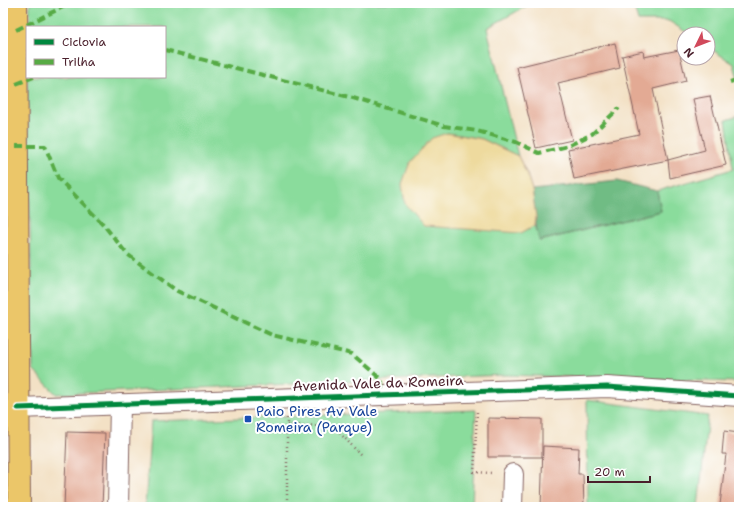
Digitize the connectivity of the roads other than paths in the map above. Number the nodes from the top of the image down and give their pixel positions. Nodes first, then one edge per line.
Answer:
1 (16, 3) edge
2 (739, 396) edge
3 (120, 404) junction
4 (18, 408) junction
5 (513, 474) road end
6 (19, 507) edge
7 (118, 507) edge
8 (512, 507) edge

1 - 4 main road
2 - 3 street, Avenida Vale da Romeira
3 - 4 street, Avenida Vale da Romeira
3 - 7 street
4 - 6 main road
5 - 8 street

